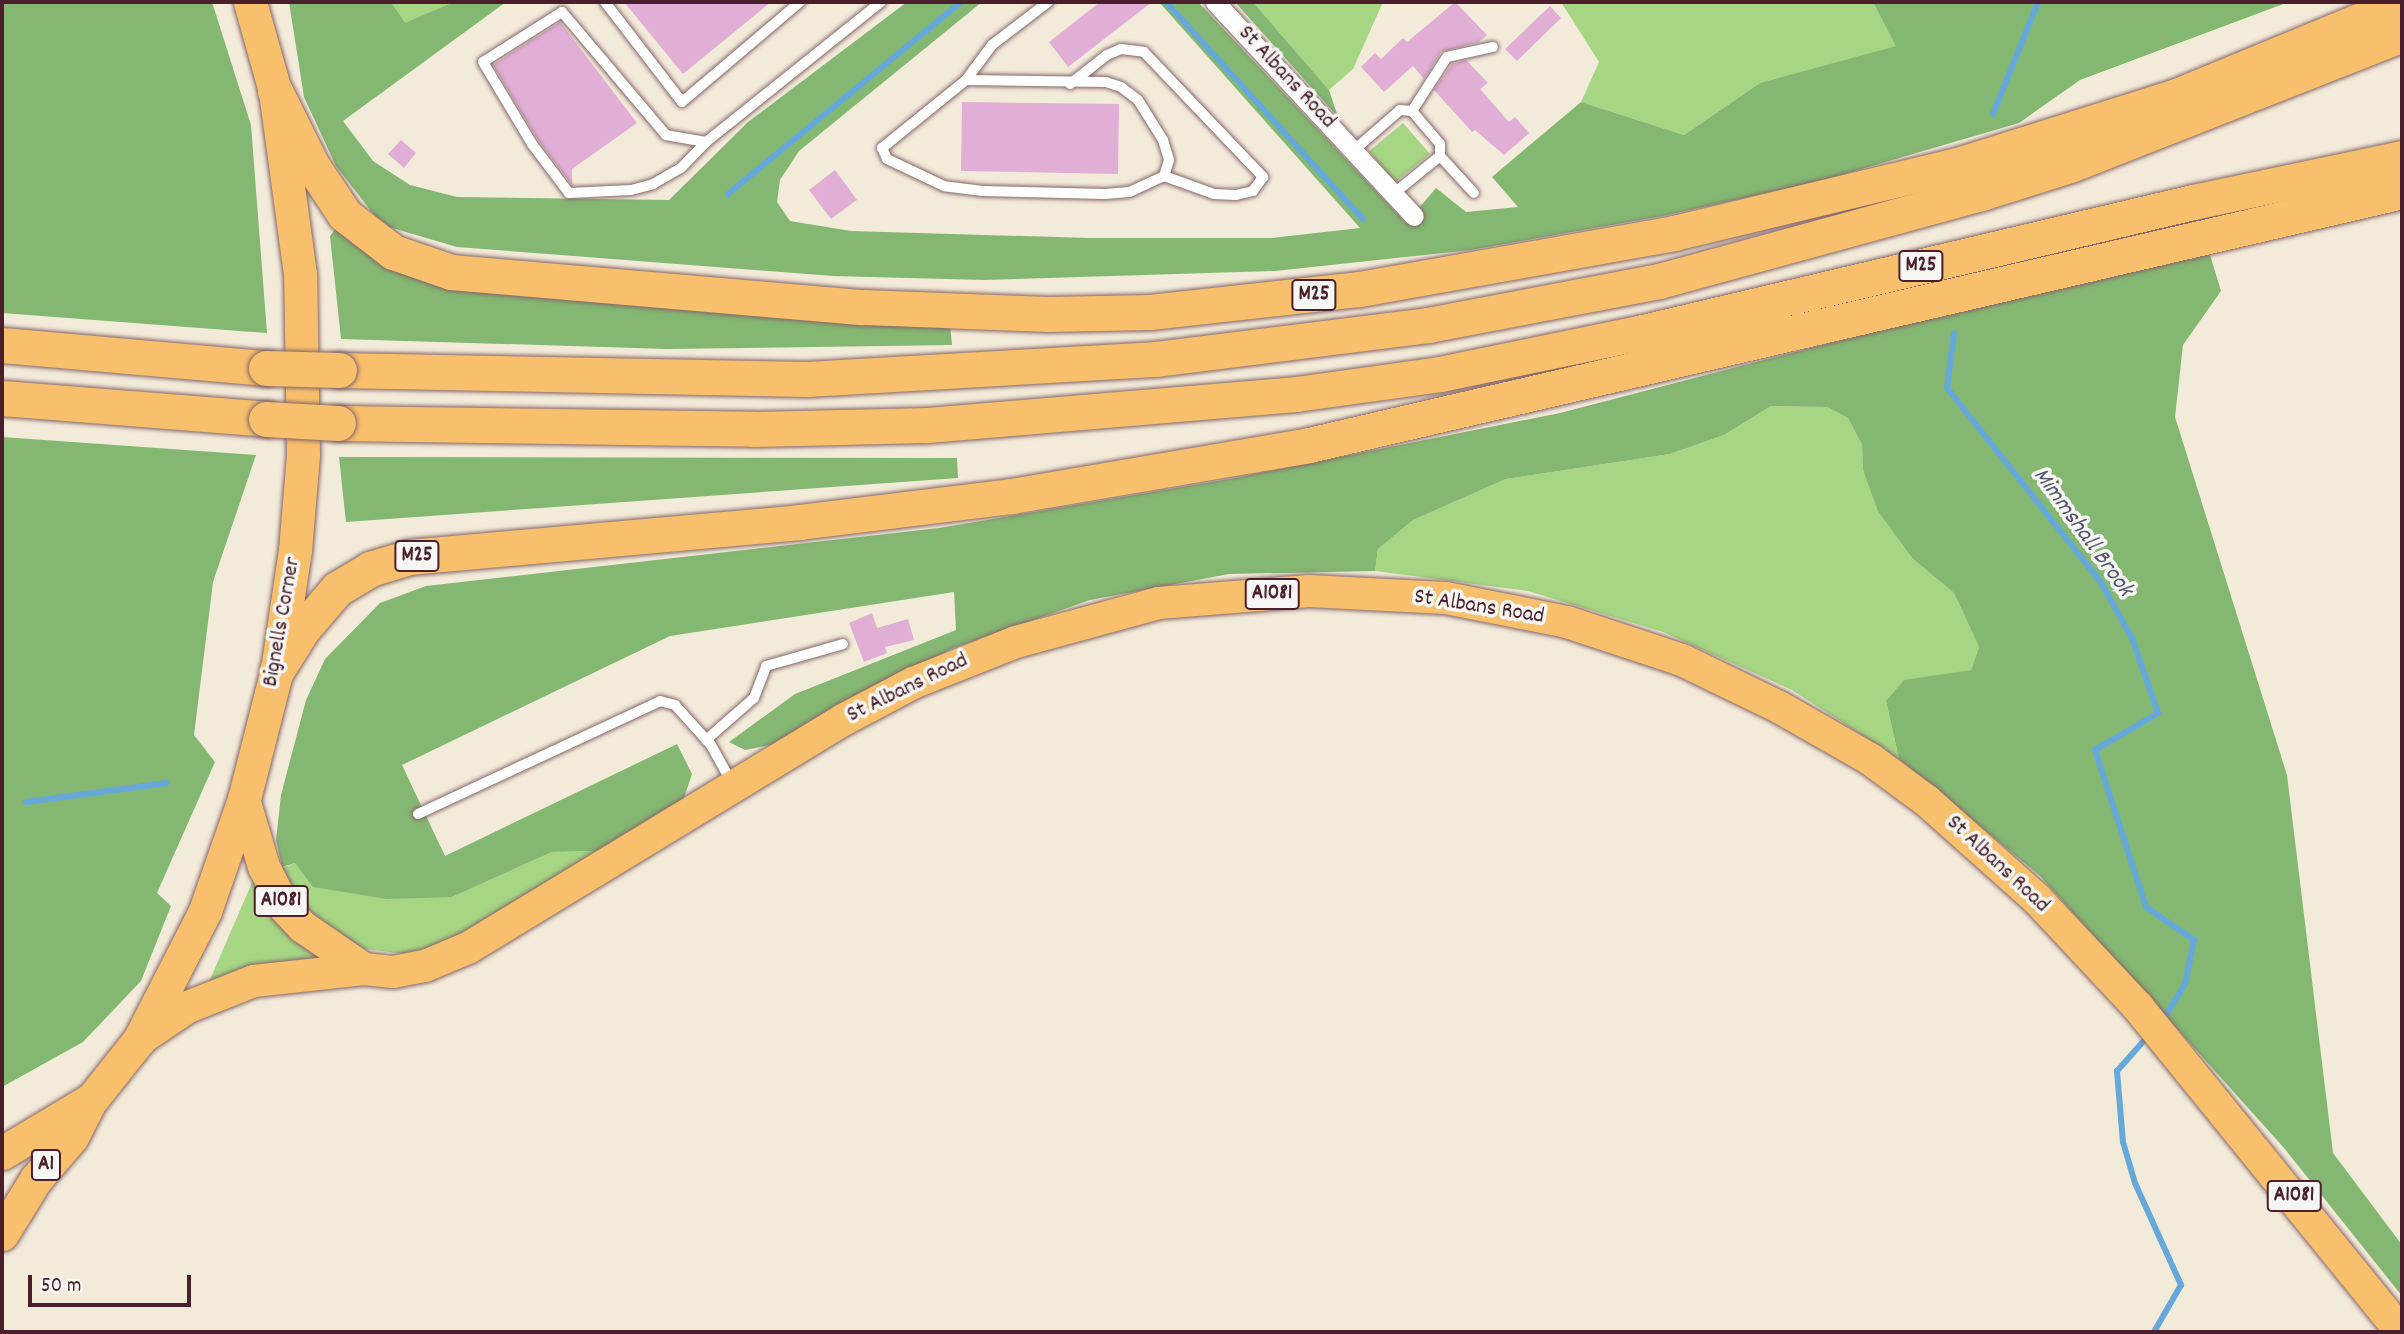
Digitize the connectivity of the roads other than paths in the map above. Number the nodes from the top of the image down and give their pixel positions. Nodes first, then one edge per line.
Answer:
1 (250, 2) edge
2 (605, 2) edge
3 (800, 2) edge
4 (873, 2) edge
5 (880, 2) edge
6 (1048, 2) edge
7 (1215, 2) edge
8 (2402, 4) edge
9 (2402, 34) edge
10 (1493, 47) dead end
11 (966, 80) junction
12 (1070, 84) junction
13 (275, 91) junction
14 (1412, 111) junction
15 (706, 142) junction
16 (1353, 150) junction
17 (1440, 156) junction
18 (2402, 158) edge
19 (1164, 176) junction
20 (2402, 191) edge
21 (1474, 193) dead end
22 (1392, 194) junction
23 (1413, 216) dead end
24 (2, 345) edge
25 (2, 398) edge
26 (843, 644) dead end
27 (277, 670) junction
28 (706, 740) junction
29 (733, 784) junction
30 (244, 799) junction
31 (418, 814) dead end
32 (364, 969) junction
33 (139, 1040) junction
34 (92, 1099) junction
35 (2, 1153) edge
36 (2, 1234) edge
37 (2401, 1332) edge

1 - 13 highway, Bignells Corner
2 - 3 lane
4 - 5 lane
5 - 15 lane
6 - 11 lane
7 - 16 street, St Albans Road
8 - 13 highway, M25
9 - 24 highway, M25, bridge
10 - 14 lane
11 - 12 lane
11 - 19 lane
12 - 19 lane
12 - 19 lane
13 - 27 highway, Bignells Corner
14 - 16 lane
14 - 17 lane
15 - 15 lane
16 - 22 street, St Albans Road
17 - 21 lane
17 - 22 lane
18 - 25 highway, M25, bridge
20 - 27 highway, M25
22 - 23 street, St Albans Road
26 - 28 lane
27 - 30 highway, Bignells Corner
28 - 29 lane
28 - 31 lane
29 - 32 main road, St Albans Road / A1081
29 - 37 main road, St Albans Road / A1081
30 - 32 main road, A1081
30 - 33 highway, Bignells Corner
32 - 33 main road, St Albans Road / A1081
33 - 34 highway, Bignells Corner
34 - 35 highway, Bignells Corner
34 - 36 highway, A1

